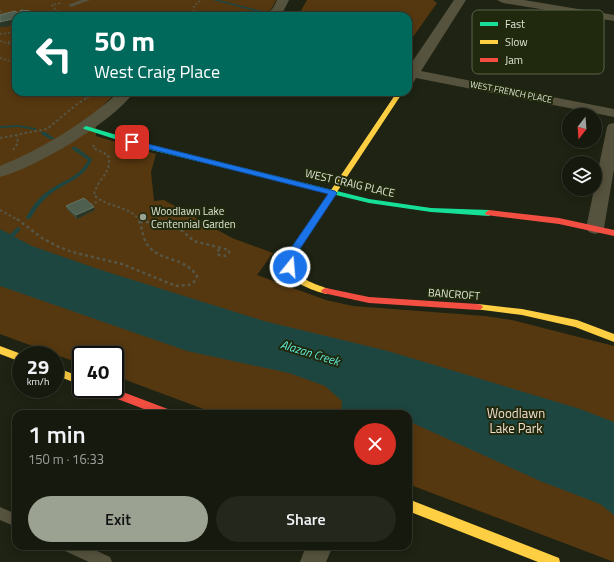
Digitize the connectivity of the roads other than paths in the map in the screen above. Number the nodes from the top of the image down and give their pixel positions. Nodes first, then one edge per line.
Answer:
1 (87, 0) edge
2 (283, 0) edge
3 (460, 0) edge
4 (503, 0) edge
5 (71, 5) dead end
6 (565, 10) edge
7 (276, 12) edge
8 (604, 16) edge
9 (614, 18) edge
10 (412, 72) edge
11 (412, 75) edge
12 (122, 96) edge
13 (397, 96) edge
14 (614, 113) edge
15 (614, 127) edge
16 (86, 128) junction
17 (0, 172) edge
18 (333, 193) junction
19 (595, 228) junction
20 (614, 233) edge
21 (614, 338) edge
22 (0, 350) edge
23 (12, 355) edge
24 (124, 397) edge
25 (158, 410) edge
26 (412, 508) edge
27 (0, 513) edge
28 (12, 519) edge
29 (78, 550) edge
30 (318, 550) edge
31 (104, 562) edge
32 (313, 562) edge
33 (554, 562) edge

1 - 5 lane
2 - 7 street
3 - 10 street
4 - 6 street
8 - 9 street
11 - 14 street, WEST FRENCH PLACE
12 - 16 street
13 - 18 street
15 - 19 street
16 - 17 street
16 - 18 street, WEST CRAIG PLACE
18 - 19 street, WEST CRAIG PLACE
18 - 21 street, BANCROFT
19 - 20 street, WEST CRAIG PLACE
22 - 23 street
24 - 25 street
26 - 33 street
27 - 28 lane
29 - 31 lane
30 - 32 street

